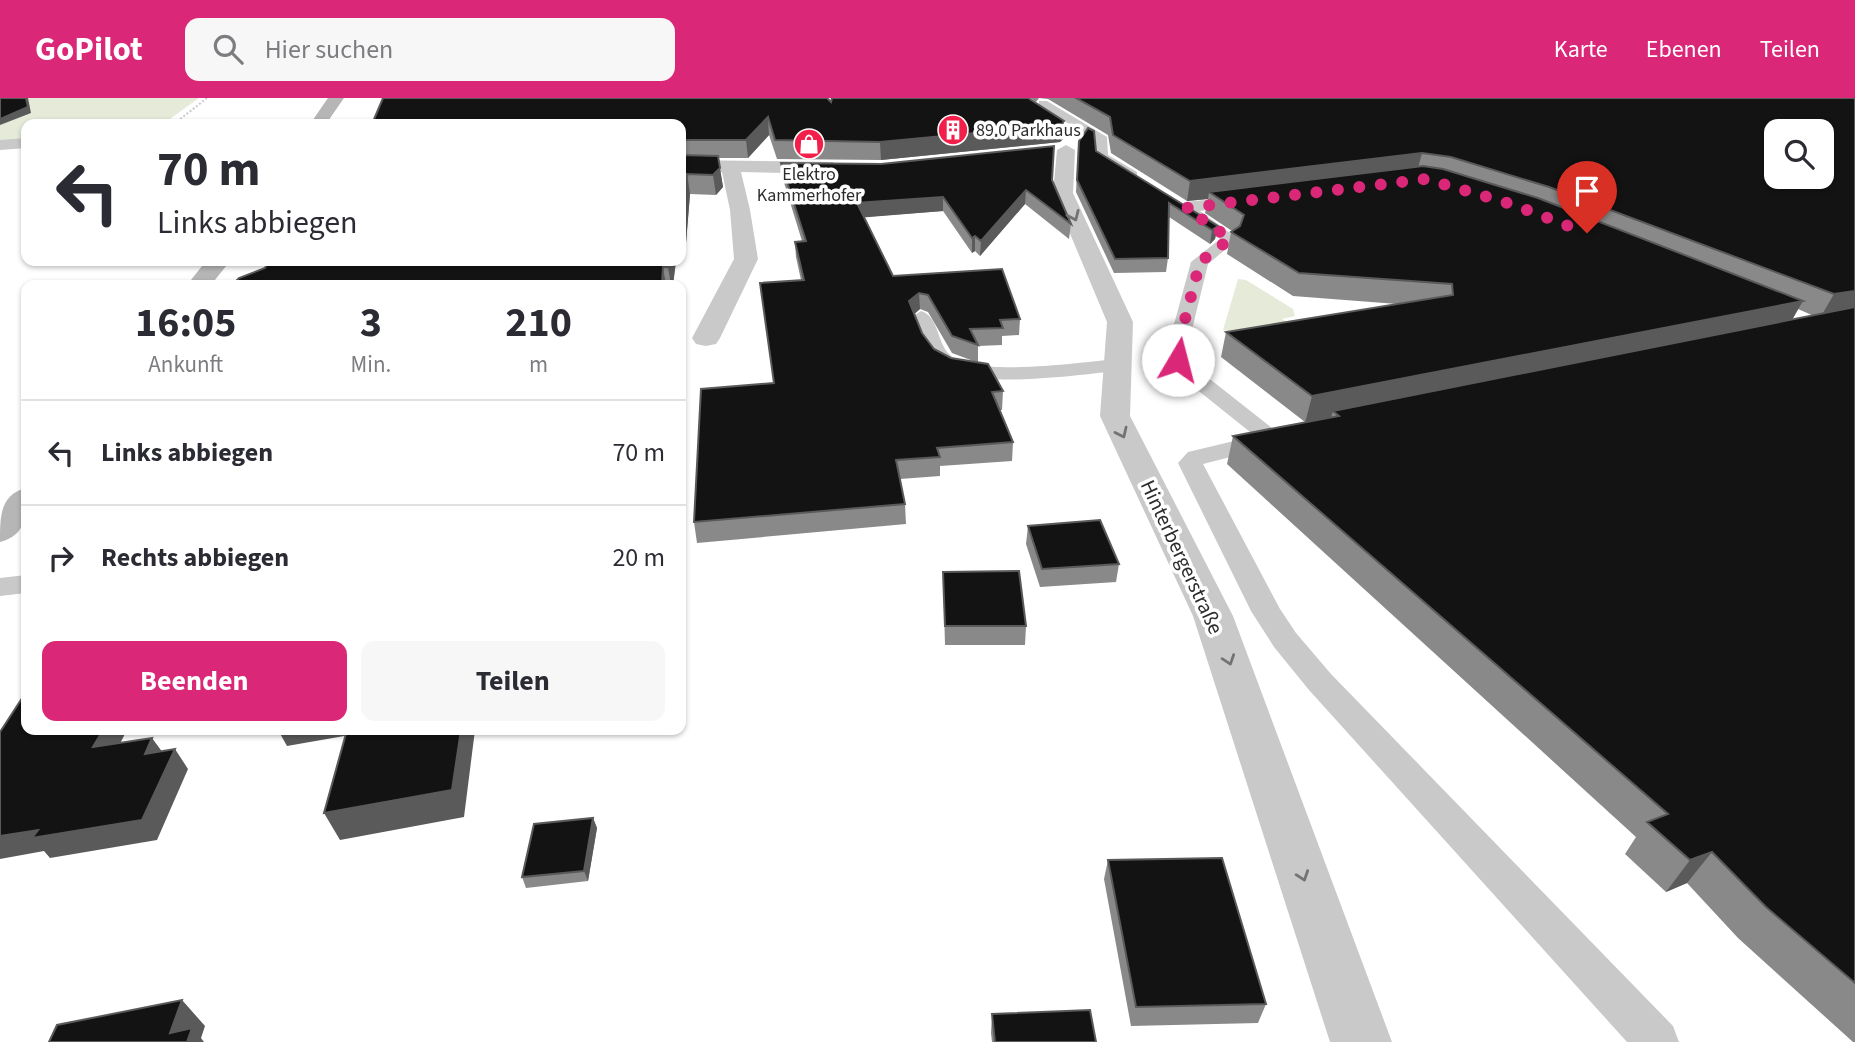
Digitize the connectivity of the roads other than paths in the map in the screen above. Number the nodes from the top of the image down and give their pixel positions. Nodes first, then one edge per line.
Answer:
1 (336, 98) edge
2 (1034, 104) joint
3 (321, 119) edge
4 (21, 143) edge
5 (0, 145) edge
6 (686, 166) edge
7 (730, 167) junction
8 (854, 169) edge
9 (1143, 182) edge
10 (1267, 198) edge
11 (214, 266) edge
12 (203, 280) edge
13 (921, 317) edge
14 (706, 338) dead end
15 (1117, 365) junction
16 (21, 504) edge
17 (0, 531) edge
18 (21, 585) edge
19 (0, 587) edge
20 (1361, 1042) edge
21 (1657, 1042) edge

1 - 3 main road
2 - 9 lane
2 -> 15 street, Hinterbergerstraße
4 - 5 street
6 - 7 street
7 - 8 street
7 - 14 street
10 - 21 lane
11 - 12 main road
13 - 15 lane
15 -> 20 street, Hinterbergerstraße
16 - 17 main road
18 - 19 lane

